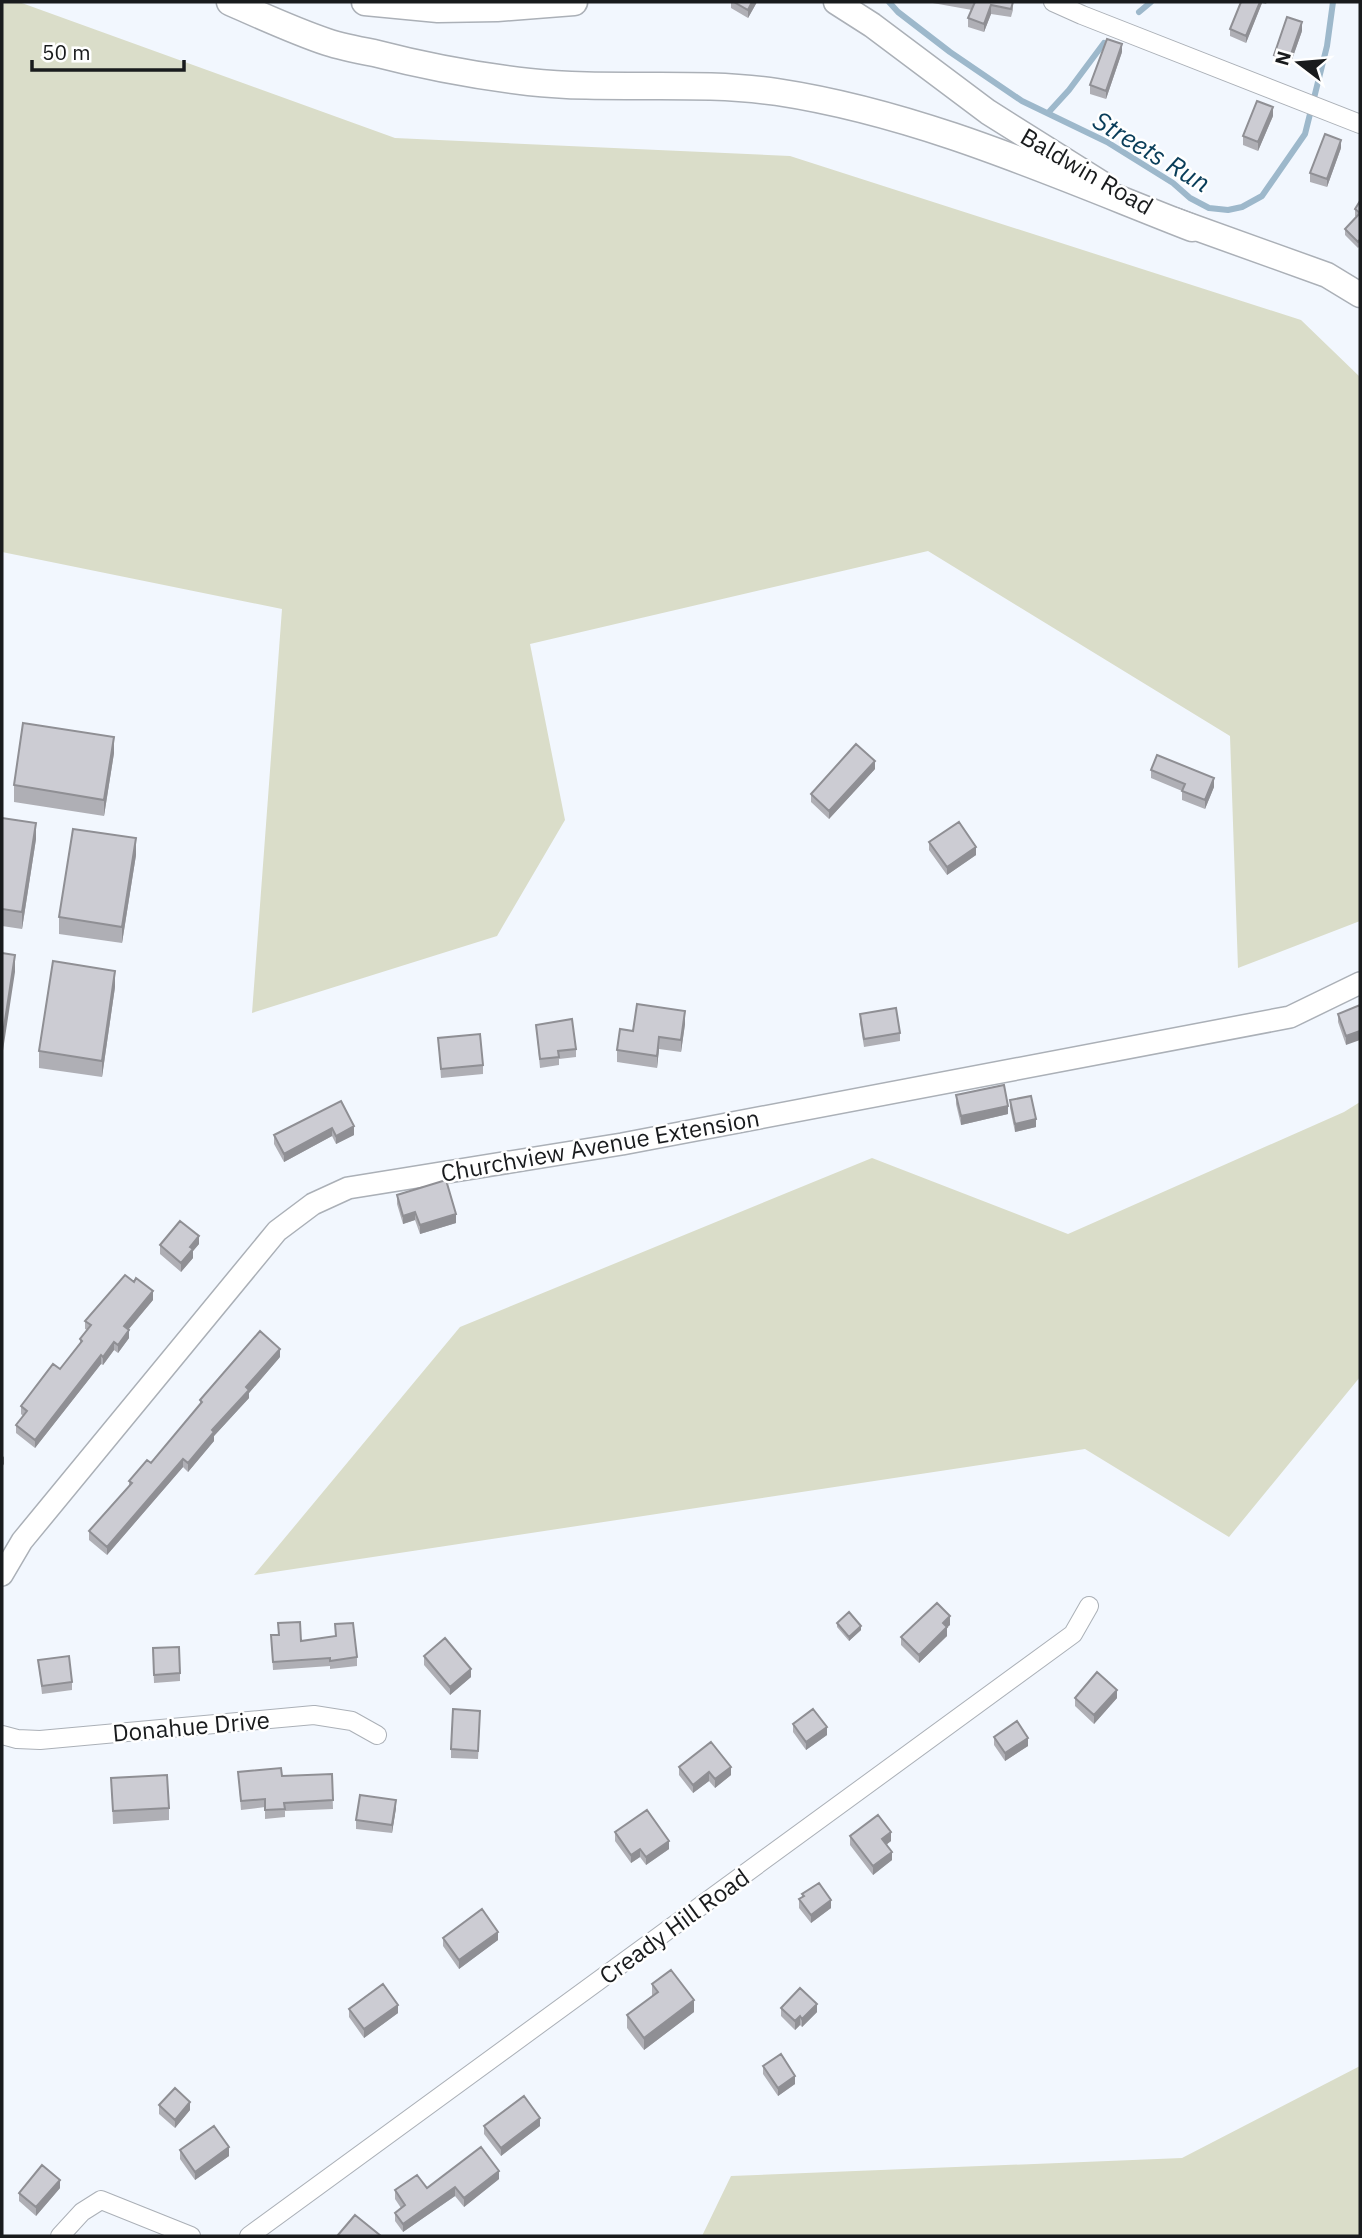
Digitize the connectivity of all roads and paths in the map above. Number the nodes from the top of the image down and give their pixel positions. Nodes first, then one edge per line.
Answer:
1 (230, 2) edge
2 (365, 2) edge
3 (574, 2) edge
4 (836, 2) edge
5 (1053, 2) edge
6 (1360, 124) edge
7 (1192, 228) junction
8 (1360, 295) edge
9 (1360, 984) edge
10 (2, 1575) edge
11 (1089, 1606) dead end
12 (2, 1735) edge
13 (377, 1735) dead end
14 (60, 2236) edge
15 (191, 2236) edge
16 (249, 2236) edge

1 - 7 main road
2 - 3 main road
4 - 7 main road, Baldwin Road
5 - 6 street
7 - 8 main road, Baldwin Road
9 - 10 street, Churchview Avenue Extension
11 - 16 street, Cready Hill Road
12 - 13 street, Donahue Drive
14 - 15 street

